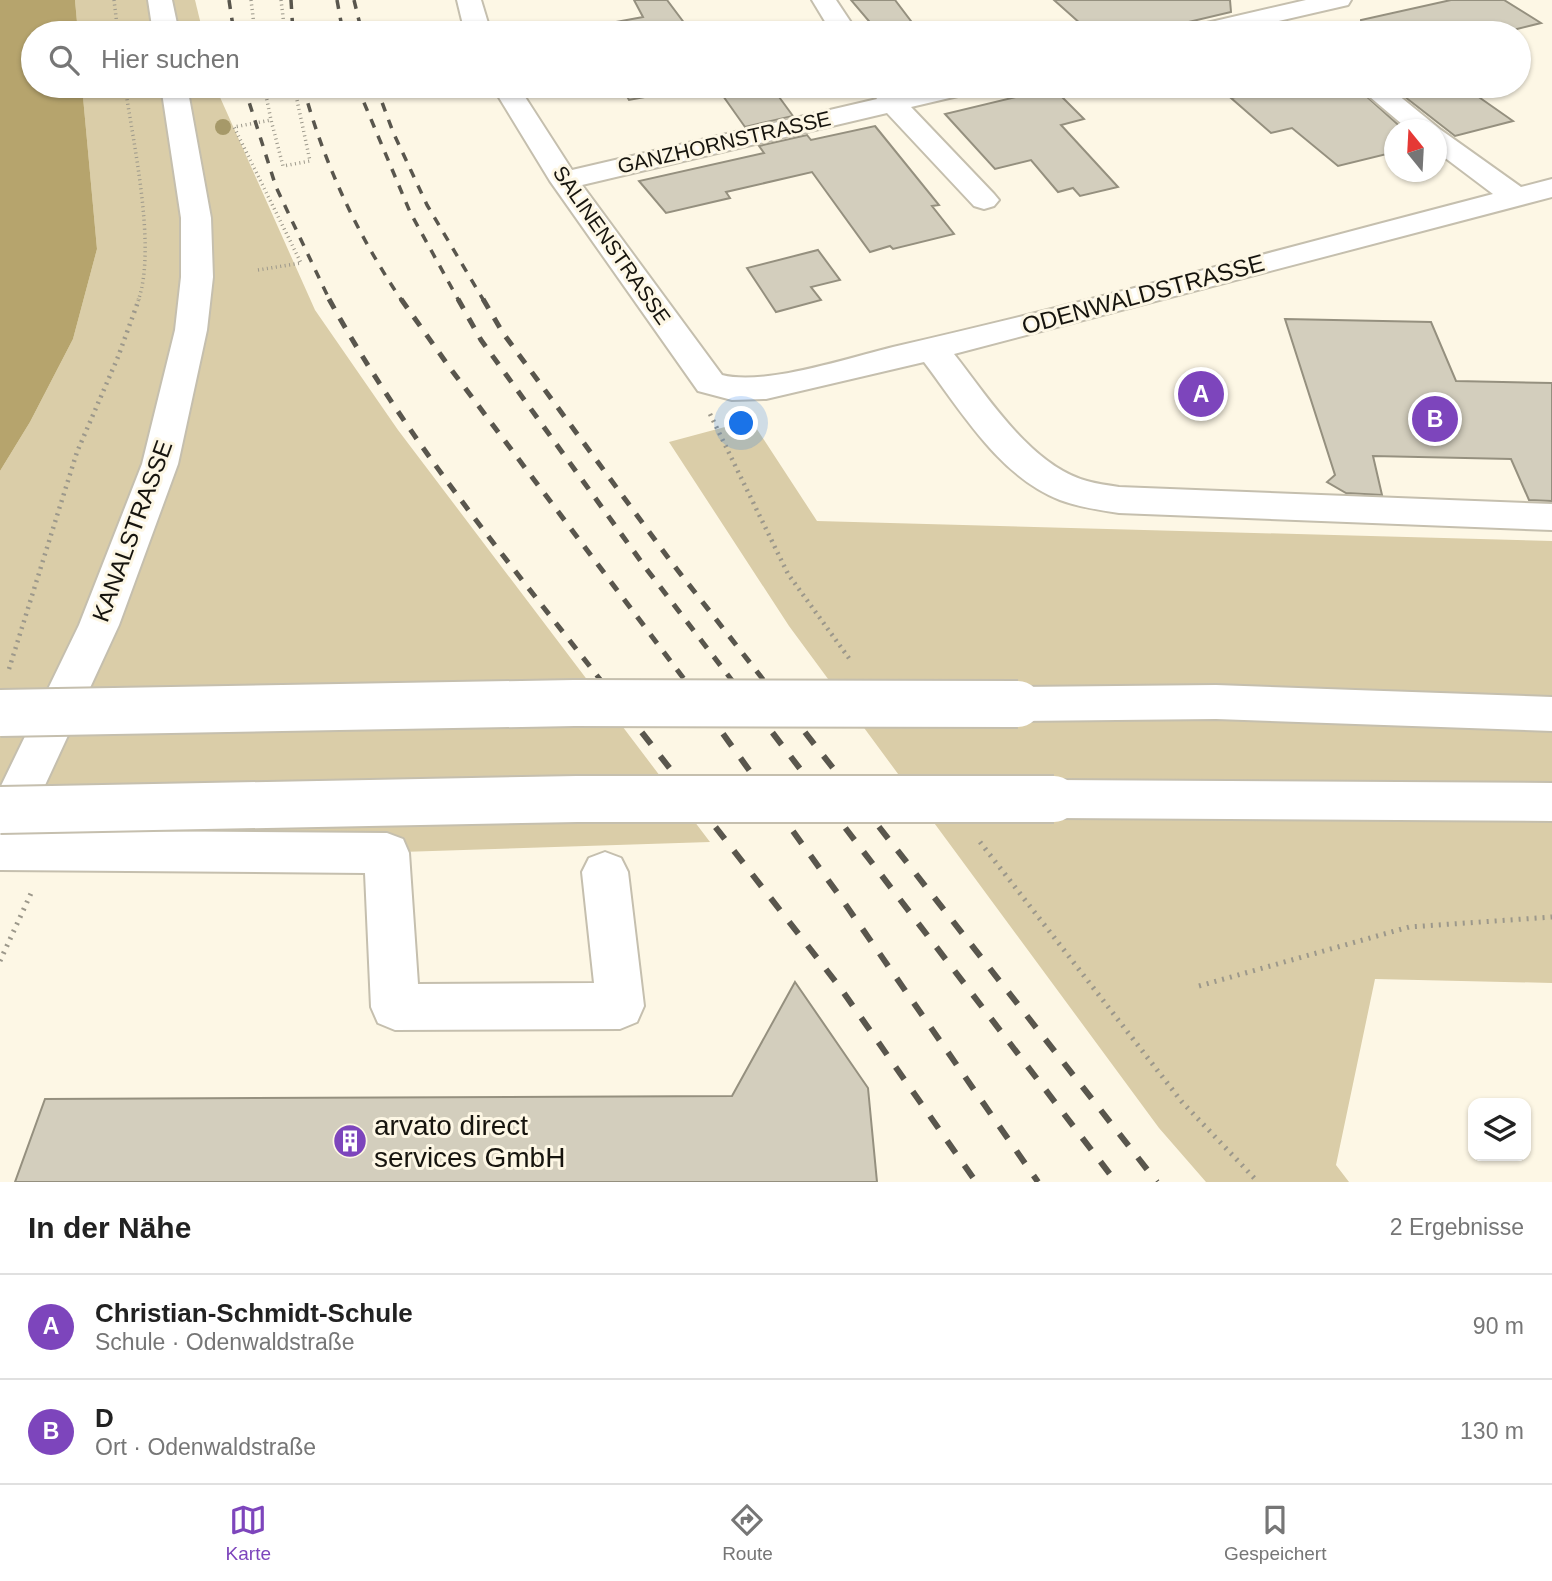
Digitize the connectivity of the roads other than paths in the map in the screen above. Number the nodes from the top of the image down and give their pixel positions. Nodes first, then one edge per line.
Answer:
1 (160, 0) edge
2 (469, 0) edge
3 (824, 0) edge
4 (1339, 0) edge
5 (1265, 7) edge
6 (164, 21) edge
7 (475, 21) edge
8 (837, 21) edge
9 (1227, 21) edge
10 (1284, 21) edge
11 (176, 98) edge
12 (512, 98) edge
13 (872, 98) edge
14 (891, 98) edge
15 (1385, 98) edge
16 (1412, 119) edge
17 (1447, 145) edge
18 (564, 181) junction
19 (1552, 188) edge
20 (1515, 197) junction
21 (984, 200) dead end
22 (932, 349) junction
23 (732, 389) joint
24 (1552, 517) edge
25 (4, 694) edge
26 (1552, 714) edge
27 (1552, 802) edge
28 (0, 810) edge
29 (0, 834) edge
30 (0, 850) edge
31 (605, 872) dead end

1 - 6 main road
2 - 7 main road
3 - 8 main road
4 - 5 main road
5 - 9 main road
5 - 10 main road
11 - 29 main road, KANALSTRASSE
12 - 18 main road, SALINENSTRASSE
13 - 18 main road, GANZHORNSTRASSE
14 - 21 main road
15 - 16 main road
17 - 20 main road
18 - 23 main road, SALINENSTRASSE
19 - 20 main road, ODENWALDSTRASSE
20 - 22 main road, ODENWALDSTRASSE
22 - 23 main road, ODENWALDSTRASSE
22 - 24 main road
25 - 26 main road, bridge
27 - 28 main road, bridge
30 - 31 main road

